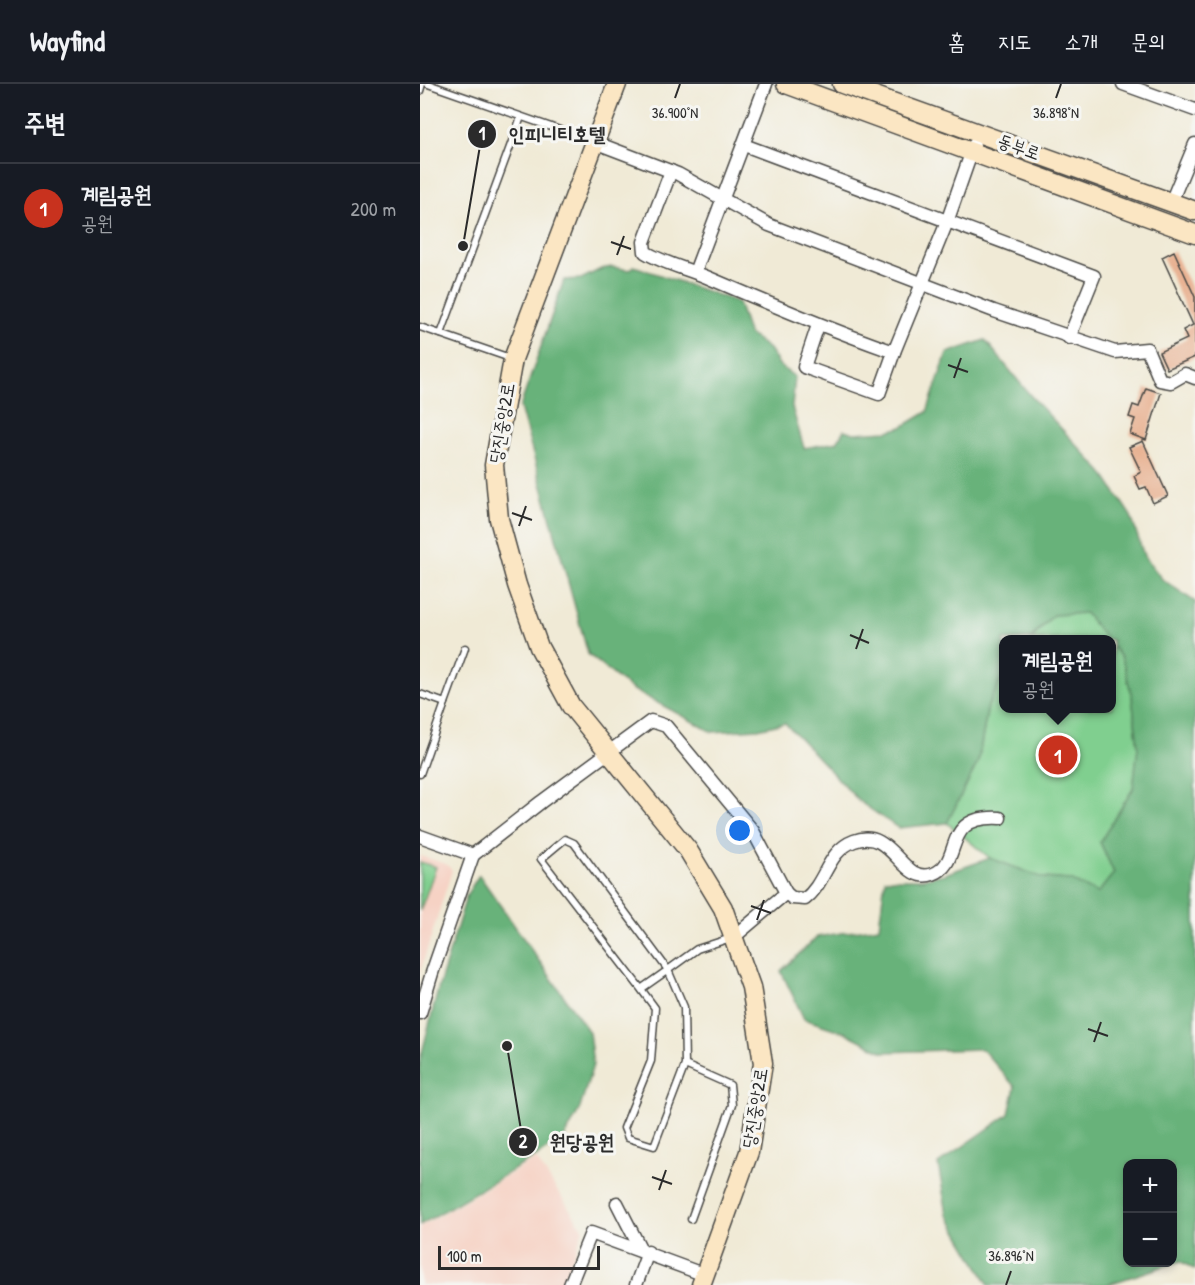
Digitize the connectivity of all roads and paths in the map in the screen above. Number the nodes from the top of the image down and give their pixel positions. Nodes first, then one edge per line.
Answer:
1 (423, 84) edge
2 (428, 84) edge
3 (617, 84) edge
4 (766, 84) edge
5 (786, 84) edge
6 (842, 84) edge
7 (1123, 84) edge
8 (420, 92) edge
9 (1195, 110) edge
10 (521, 117) junction
11 (979, 133) junction
12 (594, 142) junction
13 (1195, 144) edge
14 (744, 145) junction
15 (972, 152) junction
16 (671, 171) junction
17 (722, 197) junction
18 (1171, 202) junction
19 (1195, 211) edge
20 (947, 222) junction
21 (1195, 234) edge
22 (695, 272) junction
23 (920, 283) junction
24 (818, 325) junction
25 (420, 327) edge
26 (441, 334) junction
27 (1070, 338) junction
28 (894, 352) junction
29 (513, 359) junction
30 (1195, 378) edge
31 (465, 648) dead end
32 (420, 694) edge
33 (445, 703) junction
34 (609, 753) junction
35 (420, 774) edge
36 (1000, 818) dead end
37 (420, 836) edge
38 (473, 855) junction
39 (786, 893) junction
40 (734, 937) junction
41 (669, 970) junction
42 (641, 989) junction
43 (420, 1013) edge
44 (685, 1065) junction
45 (617, 1203) dead end
46 (691, 1219) dead end
47 (645, 1251) junction
48 (703, 1280) edge
49 (570, 1285) edge
50 (636, 1285) edge

1 - 8 lane
2 - 10 lane
3 - 12 street, 당진중앙2로
4 - 14 street
5 - 15 street
6 - 11 street, 동부로
7 - 9 street
10 - 12 lane
10 - 26 lane
11 - 15 street
11 - 18 street, 동부로
12 - 16 street
12 - 29 street, 당진중앙2로
13 - 18 street
14 - 17 street
14 - 20 street
15 - 20 street
15 - 21 street
16 - 17 street
16 - 22 street
17 - 22 street
17 - 23 street
18 - 19 street, 동부로
20 - 23 street
20 - 27 street
22 - 24 street
23 - 27 street
23 - 28 street
24 - 28 street
24 - 28 street
25 - 26 lane
26 - 29 lane
27 - 30 street
29 - 34 street, 당진중앙2로
31 - 33 lane
32 - 33 lane
33 - 35 lane
34 - 38 street
34 - 39 street
34 - 40 street, 당진중앙2로
36 - 39 street
37 - 38 street
38 - 43 street
39 - 40 street
40 - 41 lane
40 - 48 street, 당진중앙2로
41 - 42 lane
41 - 42 lane
41 - 44 lane
42 - 44 lane
44 - 46 lane
45 - 47 street
47 - 48 street, 당진중앙2로
47 - 49 street, 당진중앙2로
47 - 50 street

